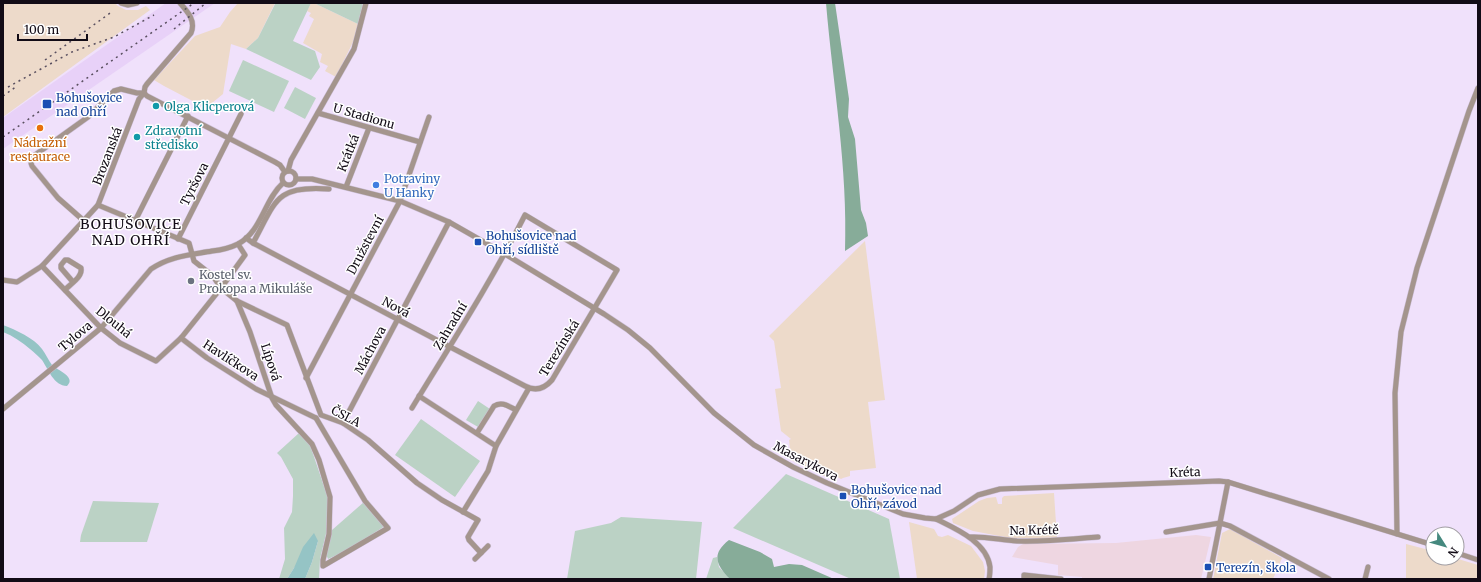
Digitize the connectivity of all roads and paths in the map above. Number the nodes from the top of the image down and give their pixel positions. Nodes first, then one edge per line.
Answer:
1 (121, 3) edge
2 (137, 3) edge
3 (180, 3) edge
4 (366, 3) edge
5 (1478, 88) edge
6 (144, 93) junction
7 (318, 113) junction
8 (241, 114) dead end
9 (188, 116) junction
10 (429, 117) dead end
11 (369, 128) junction
12 (229, 138) junction
13 (420, 142) junction
14 (287, 172) junction
15 (296, 179) junction
16 (284, 183) junction
17 (346, 187) junction
18 (329, 189) dead end
19 (400, 201) junction
20 (98, 205) junction
21 (83, 220) junction
22 (135, 221) junction
23 (449, 222) junction
24 (246, 238) junction
25 (178, 239) junction
26 (253, 243) junction
27 (238, 244) junction
28 (192, 254) junction
29 (505, 254) junction
30 (42, 266) junction
31 (3, 280) edge
32 (73, 282) junction
33 (221, 288) junction
34 (65, 290) junction
35 (350, 294) junction
36 (237, 301) junction
37 (594, 308) junction
38 (398, 320) junction
39 (101, 328) junction
40 (180, 338) junction
41 (450, 347) junction
42 (306, 378) junction
43 (529, 388) junction
44 (419, 396) junction
45 (272, 398) junction
46 (412, 408) dead end
47 (3, 409) edge
48 (516, 410) junction
49 (321, 415) junction
50 (316, 418) junction
51 (343, 423) junction
52 (477, 433) junction
53 (496, 446) junction
54 (1228, 482) junction
55 (463, 512) junction
56 (936, 519) junction
57 (1220, 523) junction
58 (1166, 532) dead end
59 (1397, 534) junction
60 (970, 537) junction
61 (1098, 537) dead end
62 (1425, 543) edge
63 (488, 546) dead end
64 (481, 553) junction
65 (1465, 556) edge
66 (474, 559) dead end
67 (1478, 560) edge
68 (1368, 567) dead end
69 (990, 579) edge
70 (1024, 579) edge
71 (1061, 579) edge
72 (1209, 579) edge
73 (1329, 579) edge
74 (1365, 579) edge

1 - 2 street
3 - 6 street
4 - 7 street
5 - 59 street
6 - 9 street
6 - 20 street, Brozanská
6 - 21 street
7 - 11 street, U Stadionu
7 - 14 street, U Stadionu
8 - 12 street
9 - 12 street
9 - 22 street
10 - 13 street, Družstevní
11 - 13 street, U Stadionu
11 - 17 street, Krátká
12 - 14 street
12 - 25 street, Tyršova
13 - 19 street, Družstevní
14 - 15 street
14 - 16 street
15 - 16 street
15 - 17 street
16 - 24 street
17 - 19 street
18 - 26 street
19 - 23 street
19 - 35 street, Družstevní
20 - 21 street
20 - 22 street
21 - 30 street
22 - 25 street
23 - 29 street
23 - 38 street, Máchova
24 - 26 street
24 - 27 street
25 - 28 street, Lípová
26 - 35 street, Nová
27 - 28 street
27 - 33 street
28 - 33 street, Lípová
28 - 39 street, Tylova
29 - 37 street
29 - 37 street, Zahradní
29 - 41 street, Zahradní
30 - 31 street
30 - 34 street, Dlouhá
32 - 32 street
32 - 34 street
33 - 36 street, Lípová
33 - 40 street
34 - 39 street, Dlouhá
35 - 38 street, Nová
35 - 42 street, Družstevní
36 - 42 street, ČSLA
36 - 45 street, Lípová
37 - 43 street, Terezínská
37 - 56 street, Masarykova
38 - 41 street, Nová
38 - 51 street, Máchova
39 - 40 street, Dlouhá
39 - 47 street, Tylova
40 - 45 street, Havlíčkova
41 - 43 street, Nová
41 - 44 street, Zahradní
42 - 49 street, ČSLA
43 - 48 street
44 - 46 street, Zahradní
44 - 52 street
45 - 50 street, Lípová
45 - 50 street
48 - 52 street
48 - 53 street
49 - 50 street
49 - 51 street, ČSLA
51 - 55 street, ČSLA
52 - 53 street
53 - 55 street
54 - 56 street, Kréta
54 - 57 street
54 - 59 street, Kréta
55 - 64 street, ČSLA
56 - 60 street
57 - 58 street
57 - 72 street
57 - 73 street
59 - 62 street, Kréta
60 - 61 street, Na Krétě
60 - 69 street
63 - 64 street
64 - 66 street
65 - 67 street
68 - 74 street
70 - 71 street

